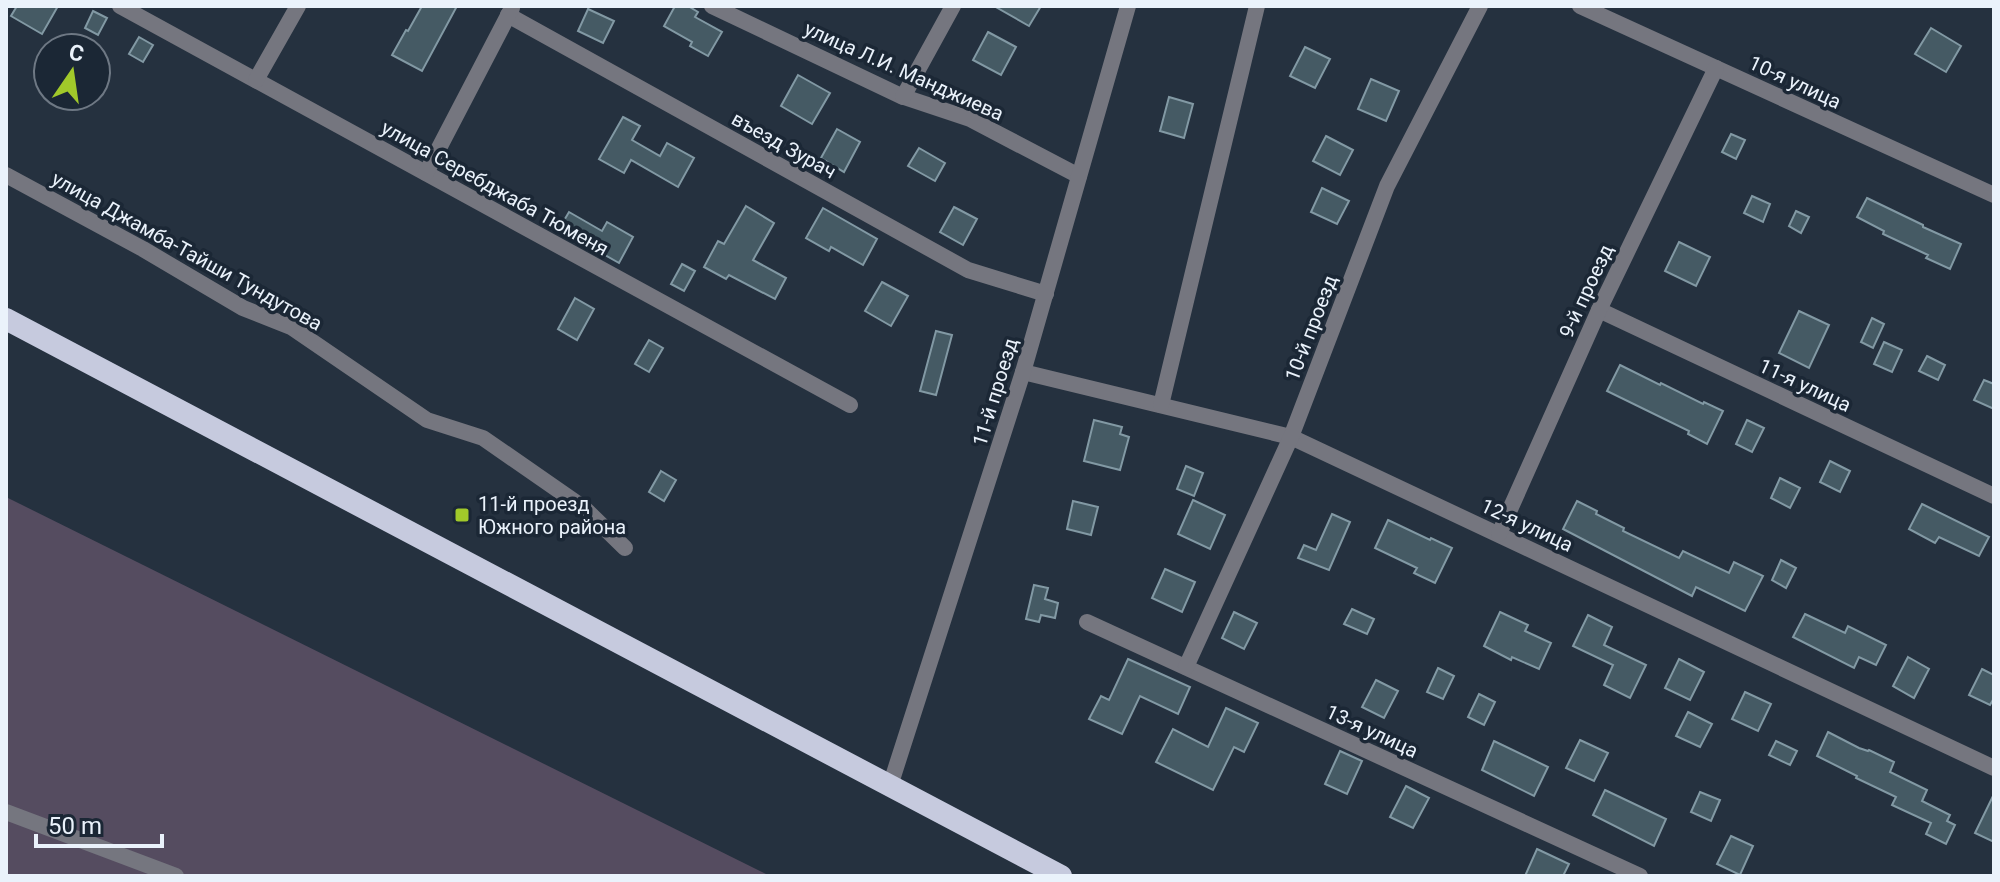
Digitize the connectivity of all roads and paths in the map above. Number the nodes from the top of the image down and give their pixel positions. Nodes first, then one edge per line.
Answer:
1 (120, 6) edge
2 (298, 6) edge
3 (712, 6) edge
4 (953, 6) edge
5 (1128, 6) edge
6 (1257, 6) edge
7 (1480, 6) edge
8 (1580, 6) edge
9 (511, 10) edge
10 (1716, 68) junction
11 (256, 80) junction
12 (903, 97) junction
13 (426, 173) junction
14 (6, 175) edge
15 (1079, 176) junction
16 (1994, 193) edge
17 (1046, 294) junction
18 (1599, 310) junction
19 (6, 319) edge
20 (1023, 372) junction
21 (850, 405) dead end
22 (1161, 405) junction
23 (1291, 437) junction
24 (1994, 496) edge
25 (1499, 534) junction
26 (625, 548) dead end
27 (1087, 622) dead end
28 (1186, 667) junction
29 (1994, 768) edge
30 (890, 786) junction
31 (6, 812) edge
32 (1038, 870) edge
33 (176, 876) edge
34 (1061, 876) edge
35 (1640, 876) edge

1 - 11 street, улица Серебджаба Тюменя
2 - 11 street
3 - 12 street, улица Л.И. Манджиева
4 - 12 street
5 - 15 street, 11-й проезд
6 - 22 street
7 - 23 street, 10-й проезд
8 - 10 street, 10-я улица
9 - 13 street
9 - 17 street, въезд Зурач
10 - 16 street, 10-я улица
10 - 18 street, 9-й проезд
11 - 13 street, улица Серебджаба Тюменя
12 - 15 street, улица Л.И. Манджиева
13 - 21 street, улица Серебджаба Тюменя
14 - 26 street, улица Джамба-Тайши Тундутова
15 - 17 street, 11-й проезд
17 - 20 street, 11-й проезд
18 - 24 street, 11-я улица
18 - 25 street, 9-й проезд
19 - 30 highway
20 - 22 street, 12-я улица
20 - 30 street, 11-й проезд
22 - 23 street, 12-я улица
23 - 25 street, 12-я улица
23 - 28 street, 10-й проезд
25 - 29 street, 12-я улица
27 - 28 street, 13-я улица
28 - 35 street, 13-я улица
30 - 32 highway
31 - 33 street
32 - 34 highway

